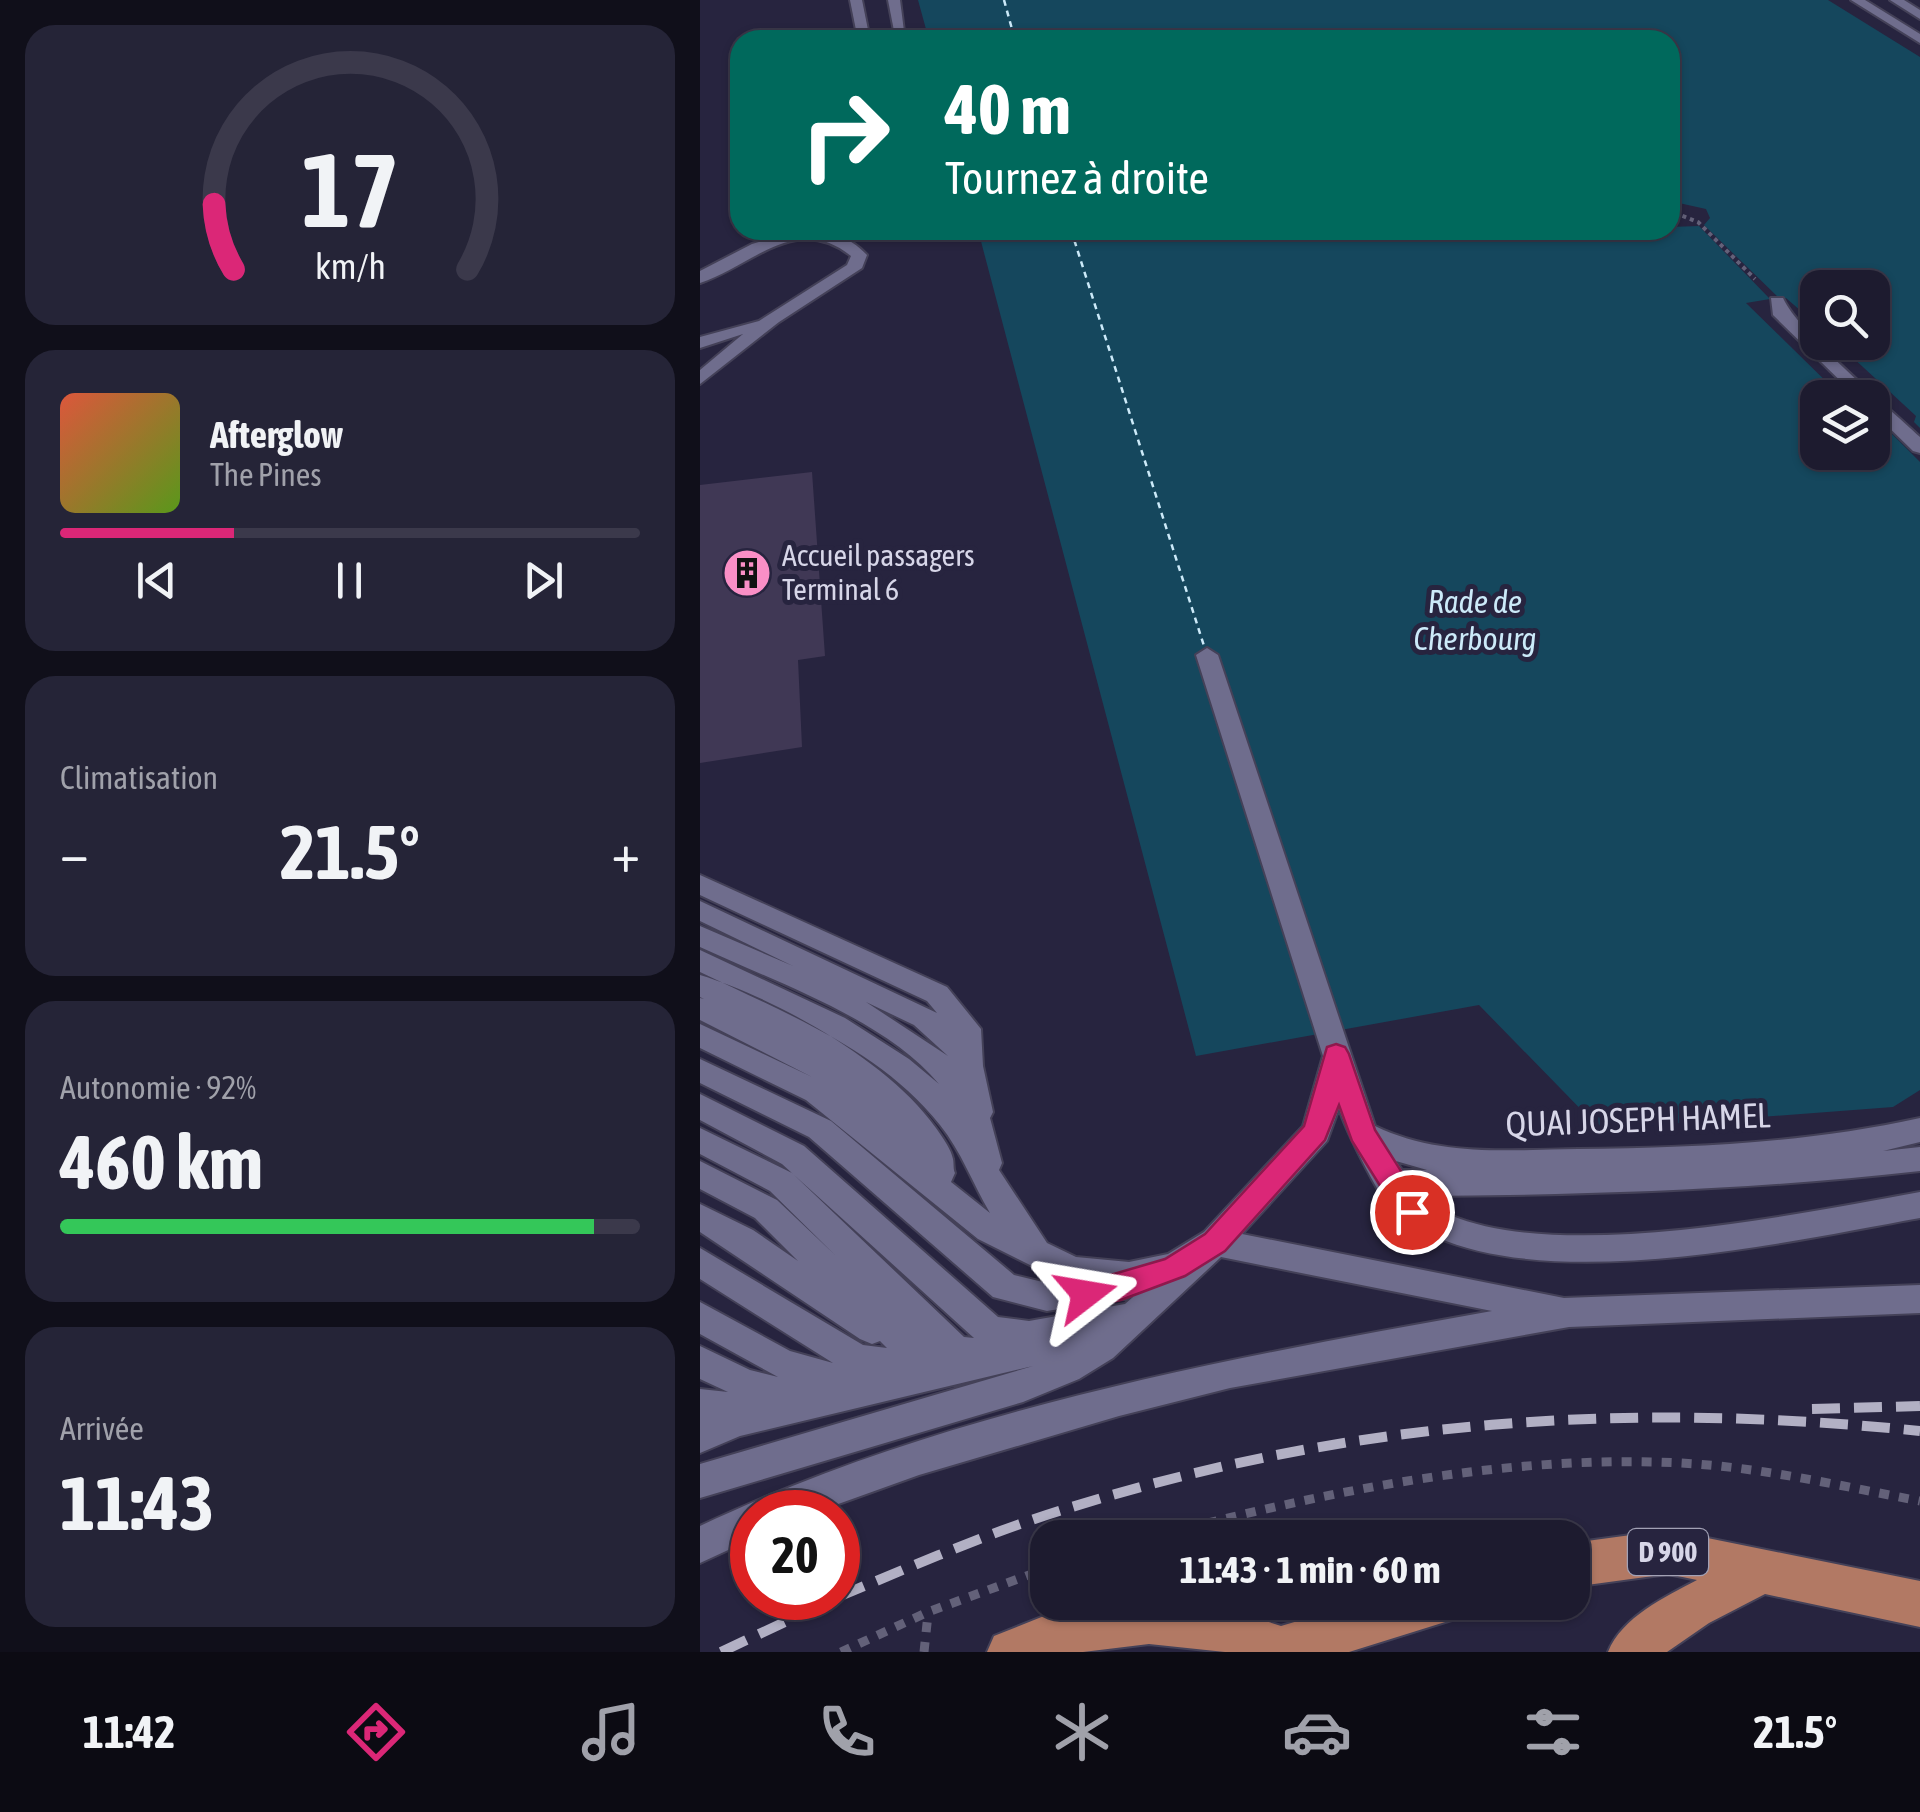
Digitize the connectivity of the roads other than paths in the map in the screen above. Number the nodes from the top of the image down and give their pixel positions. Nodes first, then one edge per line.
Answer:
1 (856, 0) edge
2 (894, 0) edge
3 (1857, 0) edge
4 (1896, 0) edge
5 (1920, 14) edge
6 (862, 30) edge
7 (900, 30) edge
8 (1920, 39) edge
9 (778, 240) edge
10 (839, 240) edge
11 (700, 278) edge
12 (1777, 301) road end
13 (773, 318) junction
14 (730, 335) junction
15 (700, 346) edge
16 (700, 361) edge
17 (700, 379) edge
18 (1851, 380) edge
19 (1890, 418) edge
20 (1920, 447) edge
21 (1207, 655) dead end
22 (700, 884) edge
23 (700, 910) edge
24 (700, 936) edge
25 (700, 960) edge
26 (700, 985) edge
27 (700, 1008) edge
28 (841, 1028) junction
29 (700, 1035) edge
30 (1333, 1045) junction
31 (700, 1070) edge
32 (700, 1106) edge
33 (980, 1126) junction
34 (1920, 1130) edge
35 (1362, 1133) junction
36 (700, 1140) edge
37 (1920, 1158) edge
38 (700, 1174) edge
39 (780, 1182) junction
40 (1393, 1182) junction
41 (992, 1187) junction
42 (1920, 1205) edge
43 (700, 1217) edge
44 (989, 1230) junction
45 (1215, 1242) junction
46 (1042, 1256) junction
47 (712, 1269) edge
48 (1167, 1281) junction
49 (1920, 1299) edge
50 (1569, 1312) junction
51 (1121, 1316) junction
52 (700, 1318) edge
53 (1054, 1346) junction
54 (700, 1361) edge
55 (924, 1373) junction
56 (858, 1392) junction
57 (700, 1405) edge
58 (800, 1406) junction
59 (736, 1421) junction
60 (700, 1424) edge
61 (700, 1437) edge
62 (700, 1481) edge
63 (830, 1490) edge
64 (730, 1531) edge
65 (700, 1545) edge
66 (1590, 1563) edge
67 (1762, 1573) junction
68 (1920, 1604) edge
69 (1383, 1620) edge
70 (1284, 1650) edge
71 (1010, 1652) edge
72 (1631, 1652) edge

1 - 6 lane
2 - 7 lane
3 - 8 lane
4 - 5 lane
9 - 11 lane
10 - 13 lane
12 - 18 lane
13 - 14 lane
13 - 15 lane
13 - 17 lane
14 - 15 lane
14 - 16 lane
19 - 20 lane
21 - 30 lane
22 - 28 lane
23 - 28 lane
24 - 28 lane
25 - 28 lane
26 - 28 lane
27 - 28 lane
28 - 29 lane
28 - 33 lane
28 - 33 lane
28 - 41 lane
28 - 44 lane
28 - 44 lane
30 - 35 lane
30 - 45 lane
31 - 48 lane
32 - 39 lane
33 - 41 lane
34 - 35 lane, QUAI JOSEPH HAMEL
35 - 40 lane
36 - 39 lane
37 - 40 lane
38 - 39 lane
39 - 51 lane
39 - 53 lane
39 - 55 lane
40 - 42 lane
41 - 46 lane
43 - 55 lane
44 - 46 lane
45 - 48 lane
45 - 50 lane
46 - 48 lane
47 - 55 lane
48 - 51 lane
48 - 62 lane
49 - 50 lane
50 - 63 lane
51 - 53 lane
52 - 55 lane
53 - 55 lane
54 - 56 lane
55 - 56 lane
56 - 58 lane
57 - 58 lane
58 - 59 lane
59 - 60 lane
59 - 61 lane
64 - 65 lane
66 - 67 main road, D 900
67 - 68 main road, D 900
67 - 72 main road, D 900
69 - 70 main road
70 - 71 main road

